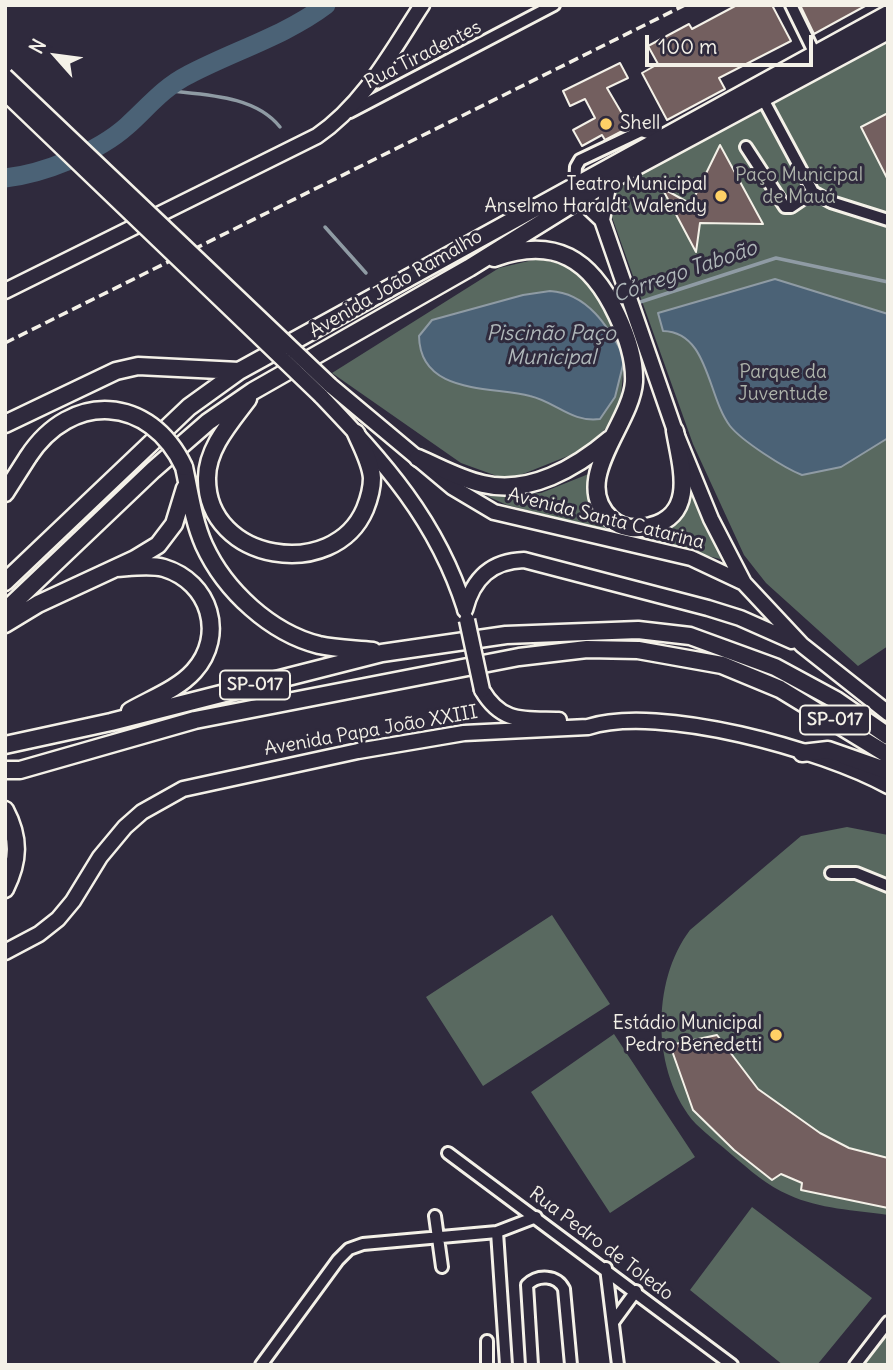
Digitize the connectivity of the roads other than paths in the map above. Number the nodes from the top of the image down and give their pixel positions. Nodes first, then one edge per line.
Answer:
1 (422, 5) edge
2 (554, 5) edge
3 (791, 5) edge
4 (888, 14) edge
5 (888, 32) edge
6 (816, 54) junction
7 (5, 76) edge
8 (5, 93) edge
9 (763, 99) junction
10 (344, 115) junction
11 (746, 147) dead end
12 (609, 181) junction
13 (813, 192) junction
14 (571, 193) junction
15 (602, 220) junction
16 (888, 220) edge
17 (469, 268) junction
18 (5, 291) edge
19 (634, 333) junction
20 (239, 371) junction
21 (253, 391) junction
22 (325, 391) junction
23 (5, 424) edge
24 (675, 431) junction
25 (356, 433) junction
26 (615, 436) junction
27 (418, 458) junction
28 (185, 475) junction
29 (5, 493) edge
30 (116, 568) junction
31 (5, 582) edge
32 (744, 583) junction
33 (5, 611) edge
34 (466, 615) junction
35 (5, 624) edge
36 (802, 645) junction
37 (382, 653) junction
38 (888, 713) edge
39 (606, 721) junction
40 (111, 722) junction
41 (888, 736) edge
42 (5, 745) edge
43 (802, 753) junction
44 (888, 755) edge
45 (5, 770) edge
46 (888, 771) edge
47 (888, 786) edge
48 (5, 810) edge
49 (831, 873) dead end
50 (888, 886) edge
51 (5, 889) edge
52 (5, 952) edge
53 (448, 1153) dead end
54 (435, 1216) dead end
55 (536, 1217) junction
56 (497, 1232) junction
57 (438, 1238) junction
58 (442, 1267) dead end
59 (606, 1268) junction
60 (636, 1291) junction
61 (614, 1321) junction
62 (888, 1322) edge
63 (487, 1341) dead end
64 (261, 1365) edge
65 (487, 1365) edge
66 (506, 1365) edge
67 (532, 1365) edge
68 (571, 1365) edge
69 (618, 1365) edge
70 (732, 1365) edge
71 (855, 1365) edge

1 - 10 main road
2 - 10 street, Rua Tiradentes
3 - 6 street
4 - 6 highway, Avenida João Ramalho
5 - 9 highway, Avenida João Ramalho
6 - 14 highway, Avenida João Ramalho
7 - 22 main road, bridge
8 - 22 main road, bridge
9 - 12 highway, Avenida João Ramalho
9 - 13 street
10 - 18 main road
11 - 13 street
12 - 14 highway, Avenida João Ramalho
12 - 15 main road
13 - 16 street
14 - 15 main road
14 - 17 highway, Avenida João Ramalho
14 - 20 highway, Avenida João Ramalho
15 - 19 main road
17 - 19 highway
17 - 21 highway, Avenida João Ramalho
19 - 24 main road
19 - 26 highway
20 - 23 highway
20 - 31 highway, Avenida João Ramalho
21 - 25 highway
21 - 33 highway, Avenida João Ramalho
22 - 25 main road
22 - 27 main road, Avenida Santa Catarina
24 - 26 highway
24 - 32 main road
25 - 34 main road
26 - 27 highway
27 - 32 main road, Avenida Santa Catarina
28 - 29 highway, bridge
28 - 30 highway
28 - 37 highway
30 - 35 highway
30 - 40 highway
32 - 36 main road
34 - 36 main road
34 - 39 main road, bridge
36 - 38 main road
37 - 40 highway, SP-017
37 - 41 highway, SP-017
39 - 43 main road, Avenida Papa João XXIII
39 - 52 main road, Avenida Papa João XXIII
40 - 42 highway, SP-017
43 - 46 highway
43 - 47 main road, Avenida Papa João XXIII
44 - 45 highway, SP-017
48 - 51 highway
49 - 50 street
53 - 55 street, Rua Pedro de Toledo
54 - 57 street
55 - 56 street
55 - 59 street, Rua Pedro de Toledo
56 - 57 street
56 - 66 street
57 - 58 street
57 - 64 street
59 - 60 street, Rua Pedro de Toledo
59 - 61 street
60 - 61 street
60 - 70 street, Rua Pedro de Toledo
61 - 69 street
62 - 71 street
63 - 65 street
67 - 68 street

